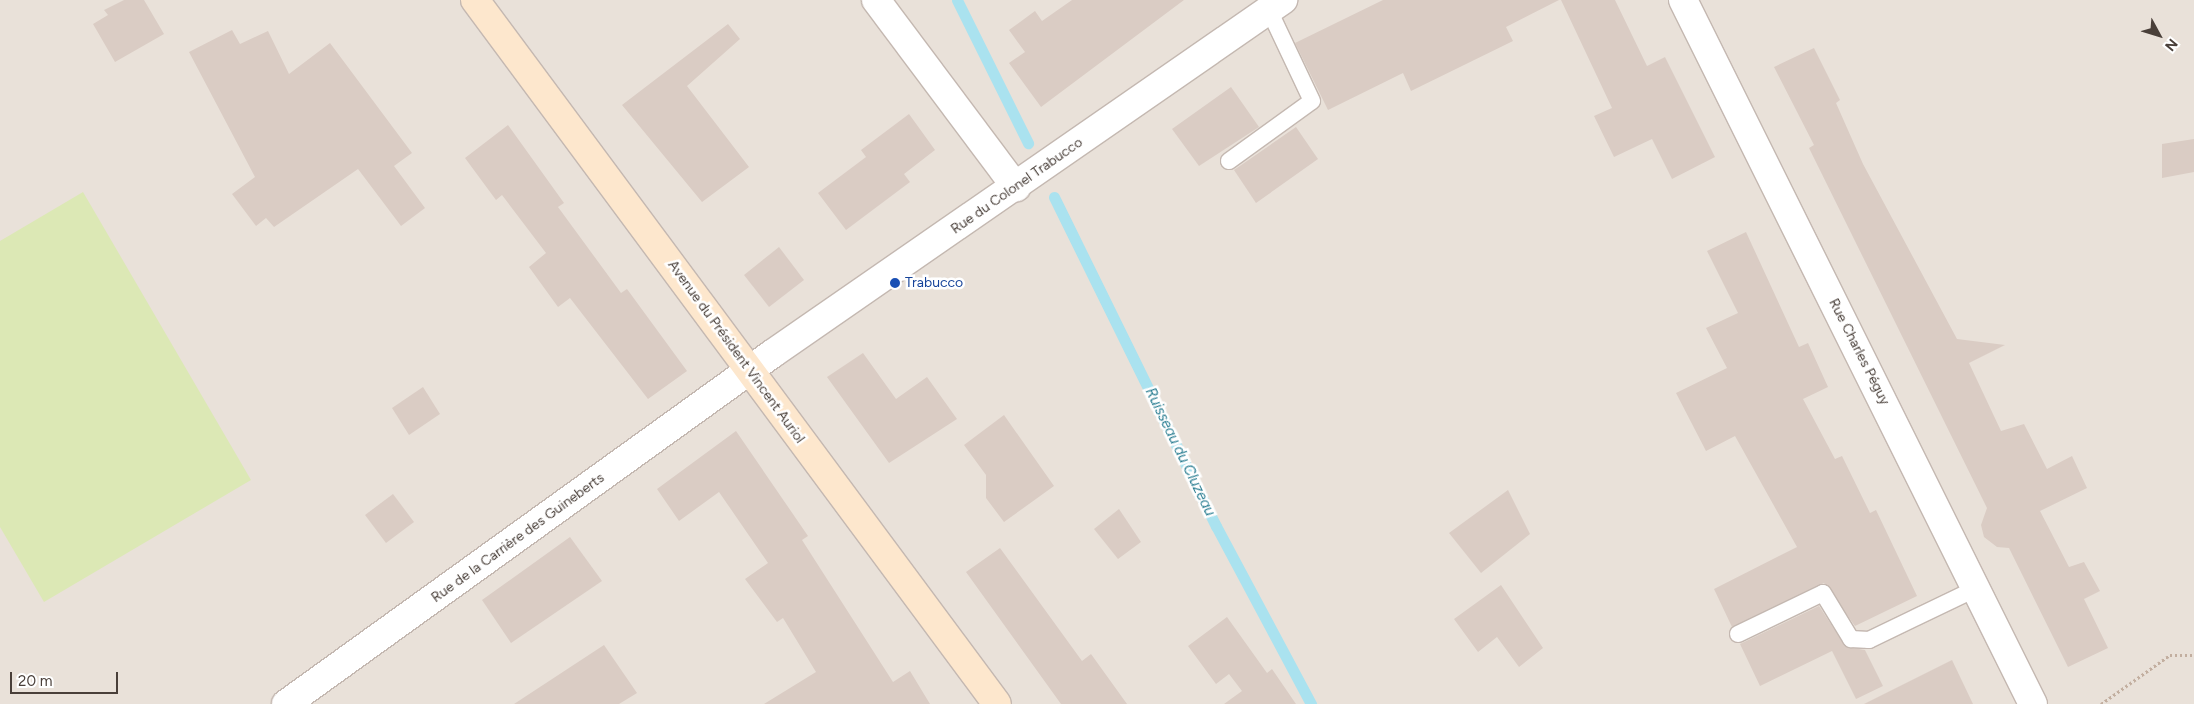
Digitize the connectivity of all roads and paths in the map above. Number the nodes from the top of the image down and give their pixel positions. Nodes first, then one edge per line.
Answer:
1 (475, 0) edge
2 (876, 0) edge
3 (1683, 0) edge
4 (1276, 4) edge
5 (1229, 161) dead end
6 (1016, 187) junction
7 (749, 371) junction
8 (1977, 588) junction
9 (1738, 634) dead end
10 (2194, 655) edge
11 (286, 704) edge
12 (997, 704) edge
13 (2033, 704) edge
14 (2101, 704) edge

1 - 7 main road, Avenue du Président Vincent Auriol
2 - 6 street
3 - 8 street, Rue Charles Péguy
4 - 5 lane
4 - 6 street, Rue du Colonel Trabucco
6 - 7 street, Rue du Colonel Trabucco
7 - 11 street, Rue de la Carrière des Guineberts
7 - 12 main road, Avenue du Président Vincent Auriol
8 - 9 lane
8 - 13 street, Rue Charles Péguy
10 - 14 path

